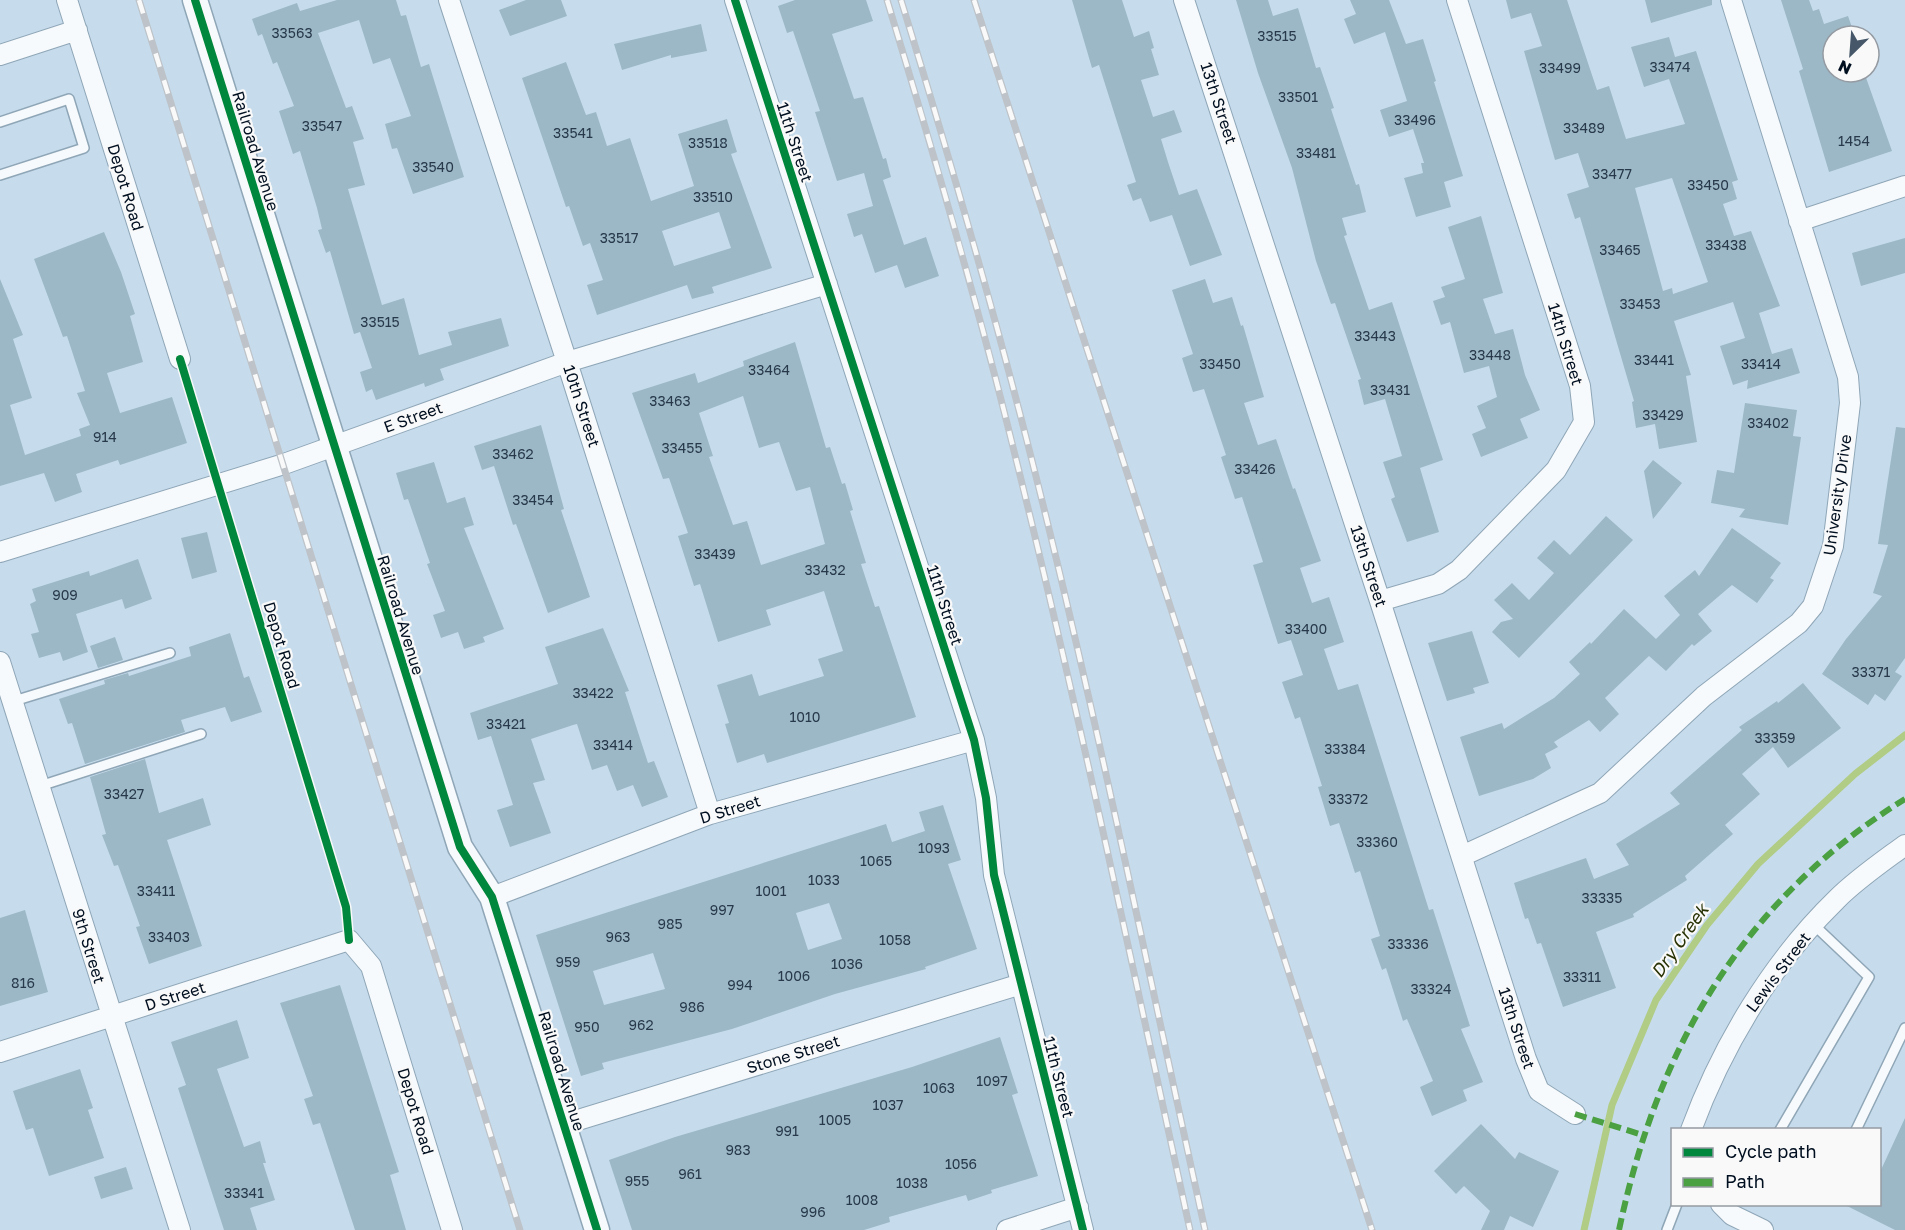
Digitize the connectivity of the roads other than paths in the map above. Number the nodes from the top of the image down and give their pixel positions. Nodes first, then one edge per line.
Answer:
1 (67, 0) edge
2 (195, 0) edge
3 (449, 0) edge
4 (735, 0) edge
5 (1184, 0) edge
6 (1457, 0) edge
7 (1731, 0) edge
8 (77, 30) junction
9 (0, 55) edge
10 (0, 122) edge
11 (0, 175) edge
12 (1905, 186) edge
13 (1799, 221) junction
14 (827, 284) junction
15 (180, 359) dead end
16 (567, 362) junction
17 (334, 446) junction
18 (0, 552) edge
19 (1380, 601) junction
20 (170, 653) dead end
21 (0, 662) edge
22 (14, 701) junction
23 (201, 734) dead end
24 (974, 740) junction
25 (40, 786) junction
26 (710, 814) junction
27 (1905, 845) edge
28 (1462, 856) junction
29 (492, 897) junction
30 (1814, 925) junction
31 (349, 940) joint
32 (1021, 984) junction
33 (111, 1016) junction
34 (1905, 1028) edge
35 (0, 1052) edge
36 (1575, 1114) dead end
37 (565, 1124) junction
38 (1692, 1128) edge
39 (1781, 1128) edge
40 (1857, 1128) edge
41 (1676, 1206) edge
42 (1723, 1206) edge
43 (1078, 1207) junction
44 (180, 1230) edge
45 (452, 1230) edge
46 (597, 1230) edge
47 (1007, 1230) edge
48 (1083, 1230) edge
49 (1667, 1230) edge
50 (1763, 1230) edge

1 - 8 street, Depot Road
2 - 17 street, Railroad Avenue
3 - 16 street, 10th Street
4 - 14 street, 11th Street
5 - 19 street, 13th Street
6 - 19 street, 14th Street
7 - 13 street, University Drive
8 - 9 street
8 - 15 street, Depot Road
10 - 11 lane
12 - 13 street
13 - 28 street, University Drive
14 - 16 street, E Street
14 - 24 street, 11th Street
16 - 17 street, E Street
16 - 26 street, 10th Street
17 - 18 street, E Street
17 - 29 street, Railroad Avenue
19 - 28 street, 13th Street
20 - 22 lane
21 - 22 street, 9th Street
22 - 25 street, 9th Street
23 - 25 lane
24 - 26 street, D Street
24 - 32 street, 11th Street
25 - 33 street, 9th Street
26 - 29 street, D Street
27 - 30 street, Lewis Street
28 - 36 street, 13th Street
29 - 37 street, Railroad Avenue
30 - 38 street, Lewis Street
30 - 39 lane
31 - 33 street, D Street
31 - 45 street, Depot Road
32 - 37 street, Stone Street
32 - 43 street, 11th Street
33 - 35 street, D Street
33 - 44 street, 9th Street
34 - 40 lane
37 - 46 street, Railroad Avenue
41 - 49 lane
42 - 50 street
43 - 47 street
43 - 48 street, 11th Street

